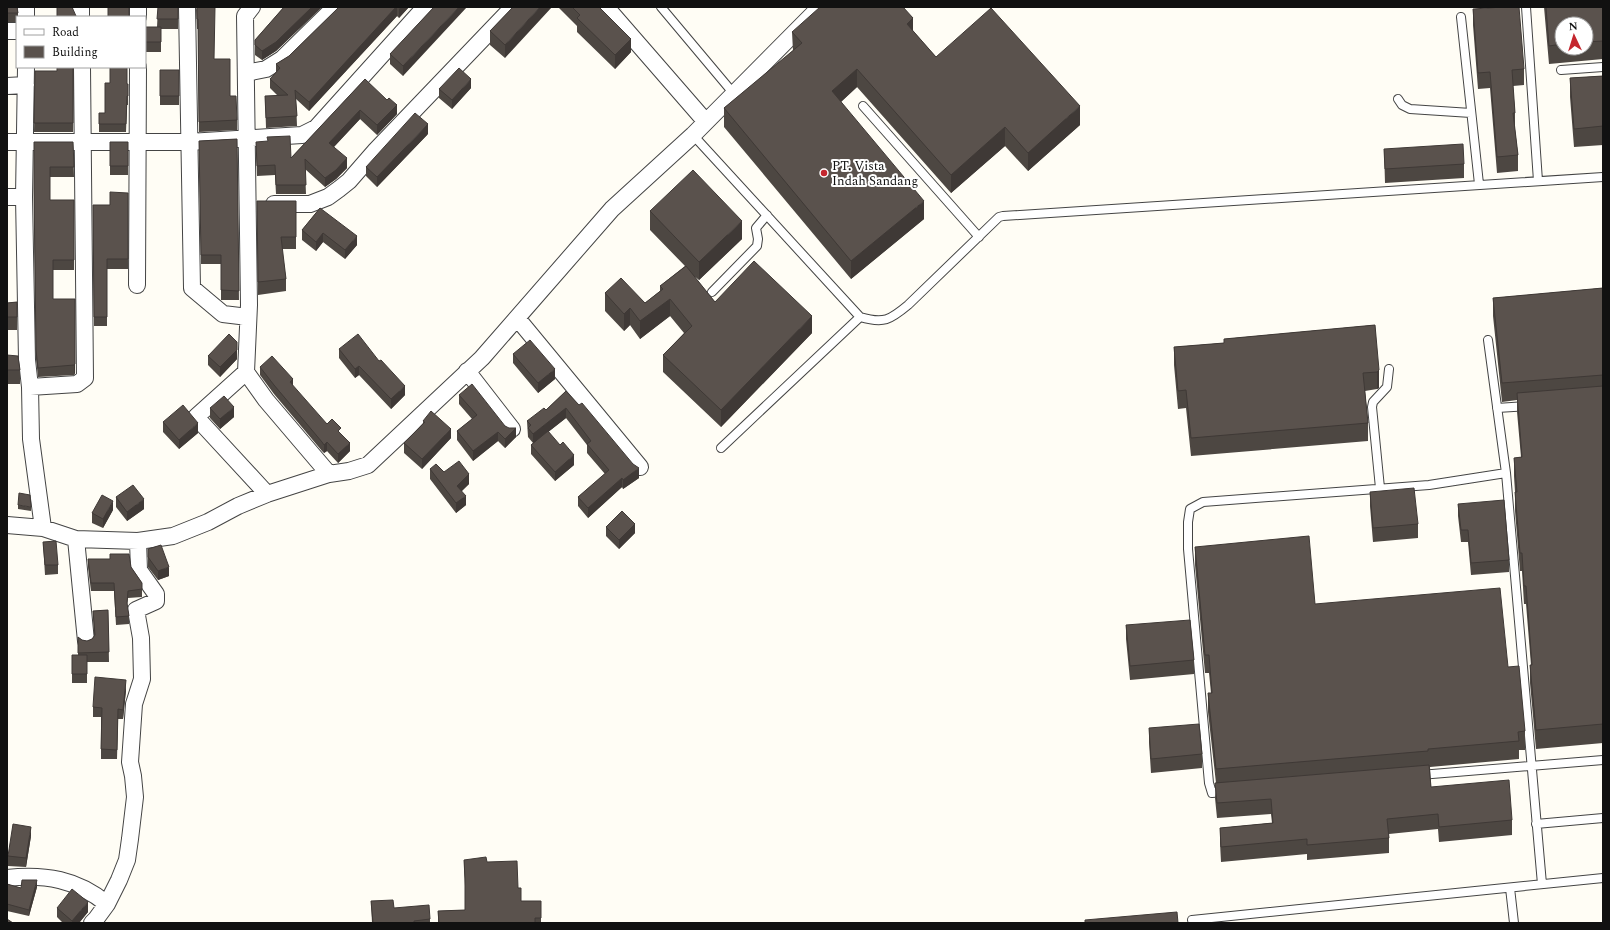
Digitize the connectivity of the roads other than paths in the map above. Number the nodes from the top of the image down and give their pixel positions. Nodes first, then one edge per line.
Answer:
1 (187, 7) edge
2 (335, 7) edge
3 (425, 7) edge
4 (513, 7) edge
5 (606, 7) edge
6 (661, 7) edge
7 (820, 7) edge
8 (1526, 7) edge
9 (248, 10) edge
10 (1461, 17) dead end
11 (1603, 67) edge
12 (26, 68) edge
13 (82, 68) edge
14 (138, 68) edge
15 (1561, 70) dead end
16 (246, 73) junction
17 (26, 85) junction
18 (7, 86) edge
19 (734, 94) junction
20 (1398, 99) dead end
21 (863, 106) dead end
22 (1471, 113) junction
23 (706, 122) junction
24 (693, 135) junction
25 (248, 139) junction
26 (7, 142) edge
27 (25, 142) junction
28 (83, 142) junction
29 (189, 142) junction
30 (138, 143) junction
31 (1603, 178) edge
32 (1538, 181) junction
33 (1479, 184) junction
34 (24, 196) junction
35 (7, 197) edge
36 (248, 204) junction
37 (767, 215) junction
38 (979, 237) junction
39 (137, 285) dead end
40 (712, 292) dead end
41 (248, 317) junction
42 (860, 317) junction
43 (517, 318) junction
44 (1488, 340) dead end
45 (1389, 369) dead end
46 (467, 371) junction
47 (246, 372) junction
48 (30, 387) junction
49 (1535, 405) edge
50 (1496, 408) junction
51 (512, 429) edge
52 (721, 448) dead end
53 (640, 467) edge
54 (1506, 473) junction
55 (329, 474) junction
56 (1380, 488) junction
57 (267, 494) junction
58 (7, 526) edge
59 (43, 528) junction
60 (76, 539) junction
61 (138, 541) junction
62 (86, 641) edge
63 (1603, 760) edge
64 (1532, 766) junction
65 (1413, 776) edge
66 (1231, 791) edge
67 (1603, 818) edge
68 (1536, 824) junction
69 (7, 878) edge
70 (1603, 878) edge
71 (1542, 884) junction
72 (1510, 888) junction
73 (106, 904) junction
74 (1192, 920) dead end
75 (92, 923) edge
76 (1514, 923) edge

1 - 29 street
2 - 16 street
3 - 25 street
4 - 36 street
5 - 23 street
6 - 19 lane
7 - 19 street
8 - 32 lane
9 - 16 street
10 - 22 lane
11 - 15 lane
12 - 17 street
13 - 28 street
14 - 30 street
16 - 25 street
17 - 18 street
17 - 27 street
19 - 23 street
20 - 22 lane
21 - 38 lane
22 - 33 lane
23 - 24 street
24 - 37 lane
24 - 43 street
25 - 29 street
25 - 36 street
26 - 27 street
27 - 28 street
27 - 34 street
28 - 30 street
28 - 48 street
29 - 30 street
29 - 41 street
30 - 39 street
31 - 32 lane
32 - 33 lane
33 - 38 lane
34 - 35 street
34 - 48 street
36 - 41 street
37 - 40 lane
37 - 42 lane
38 - 42 lane
41 - 47 street
42 - 52 lane
43 - 46 street
43 - 53 street
44 - 50 lane
45 - 56 lane
46 - 51 street
46 - 55 street
47 - 55 street
47 - 57 street
48 - 59 street
49 - 50 lane
50 - 54 lane
54 - 56 lane
54 - 64 lane
55 - 57 street
56 - 66 lane
57 - 61 street
58 - 59 street
59 - 60 street
60 - 61 street
60 - 62 street
61 - 73 street
63 - 64 lane
64 - 65 lane
64 - 68 lane
67 - 68 lane
68 - 71 lane
69 - 73 street
70 - 71 lane
71 - 72 lane
72 - 74 lane
72 - 76 lane
73 - 75 street

